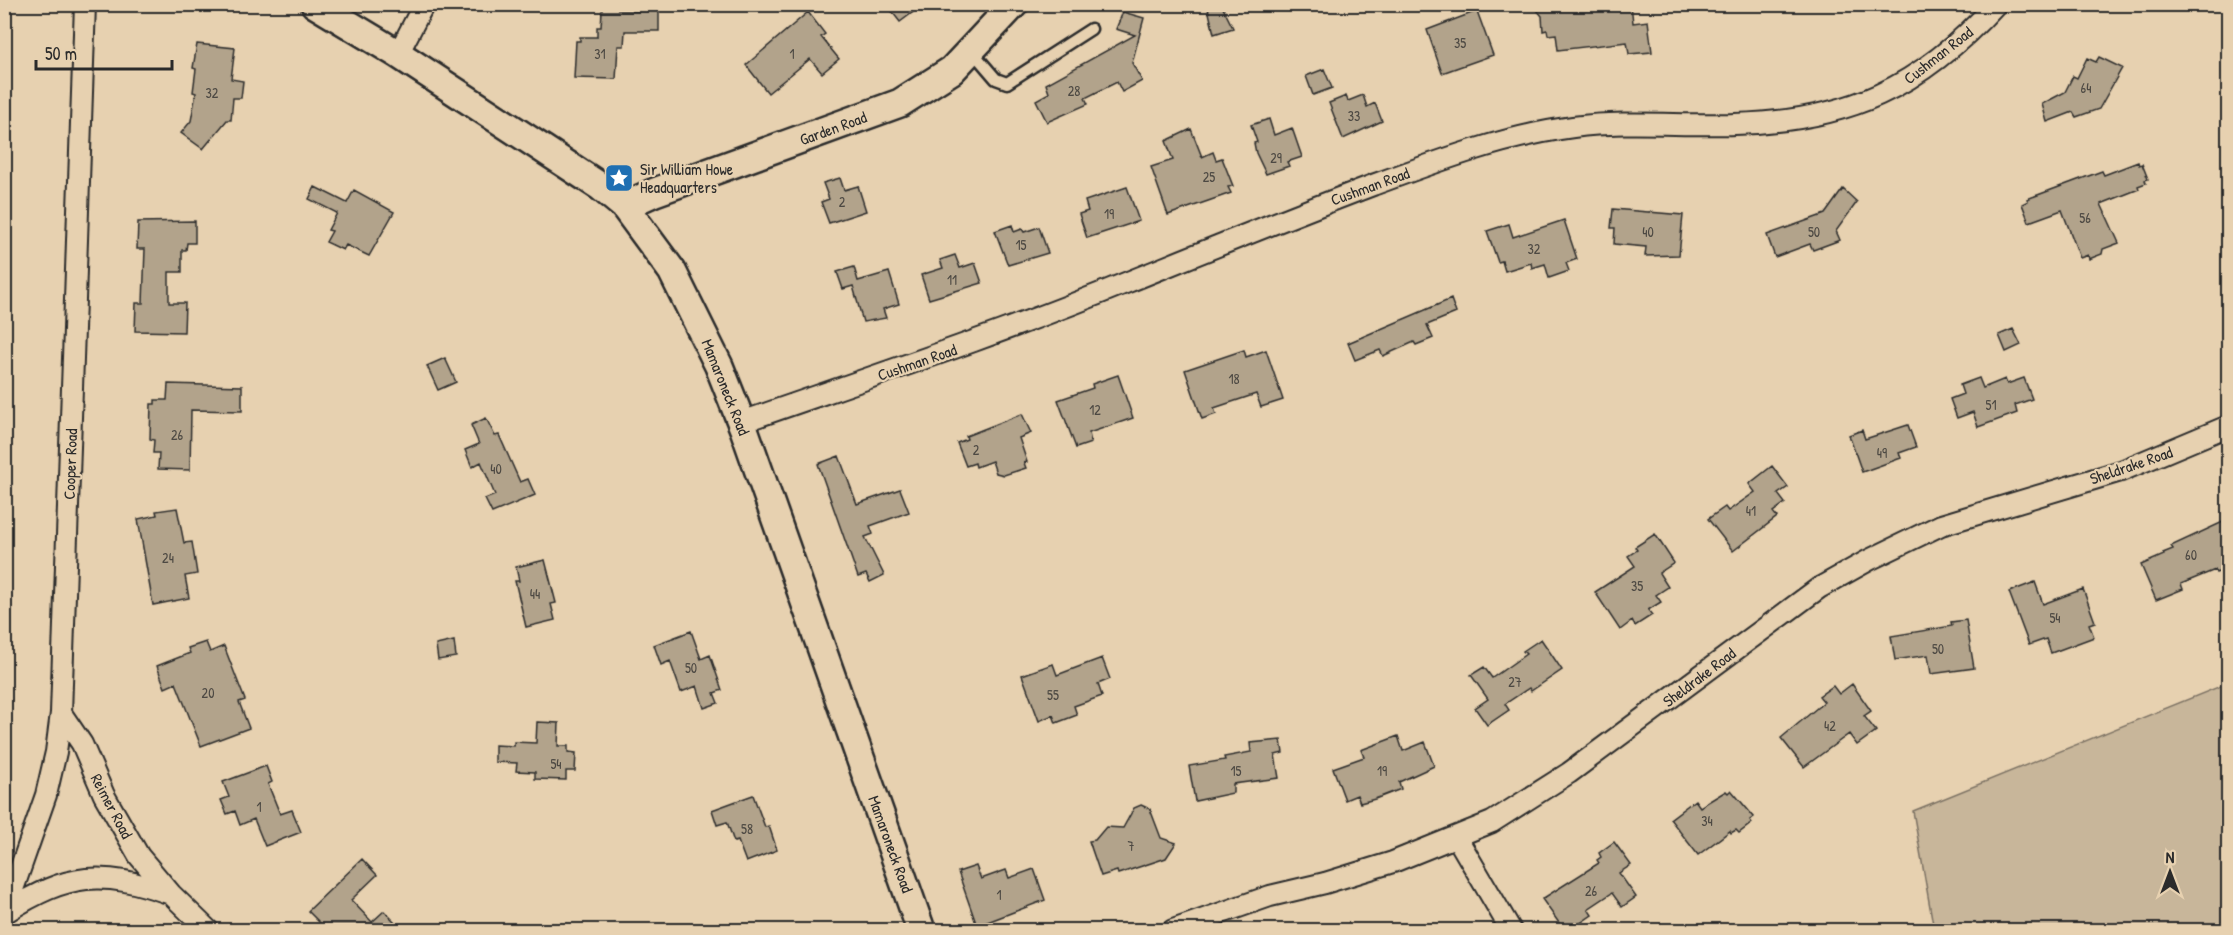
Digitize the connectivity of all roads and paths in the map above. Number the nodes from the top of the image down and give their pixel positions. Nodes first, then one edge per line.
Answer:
1 (85, 4) edge
2 (315, 4) edge
3 (424, 4) edge
4 (1014, 4) edge
5 (1996, 4) edge
6 (1090, 30) dead end
7 (972, 51) junction
8 (398, 54) junction
9 (624, 206) junction
10 (742, 422) junction
11 (2229, 426) edge
12 (61, 713) junction
13 (1457, 838) junction
14 (171, 894) junction
15 (5, 914) edge
16 (208, 930) edge
17 (921, 930) edge
18 (1173, 930) edge
19 (1511, 930) edge

1 - 12 street, Cooper Road
2 - 8 street, Mamaroneck Road
3 - 8 street
4 - 7 street, Garden Road
5 - 10 street, Cushman Road
6 - 7 lane
7 - 9 street, Garden Road
8 - 9 street, Mamaroneck Road
9 - 10 street, Mamaroneck Road
10 - 17 street, Mamaroneck Road
11 - 13 street, Sheldrake Road
12 - 14 street, Reimer Road
12 - 15 street, Cooper Road
13 - 18 street, Sheldrake Road
13 - 19 street
14 - 15 street, Reimer Road
14 - 16 street, Reimer Road

